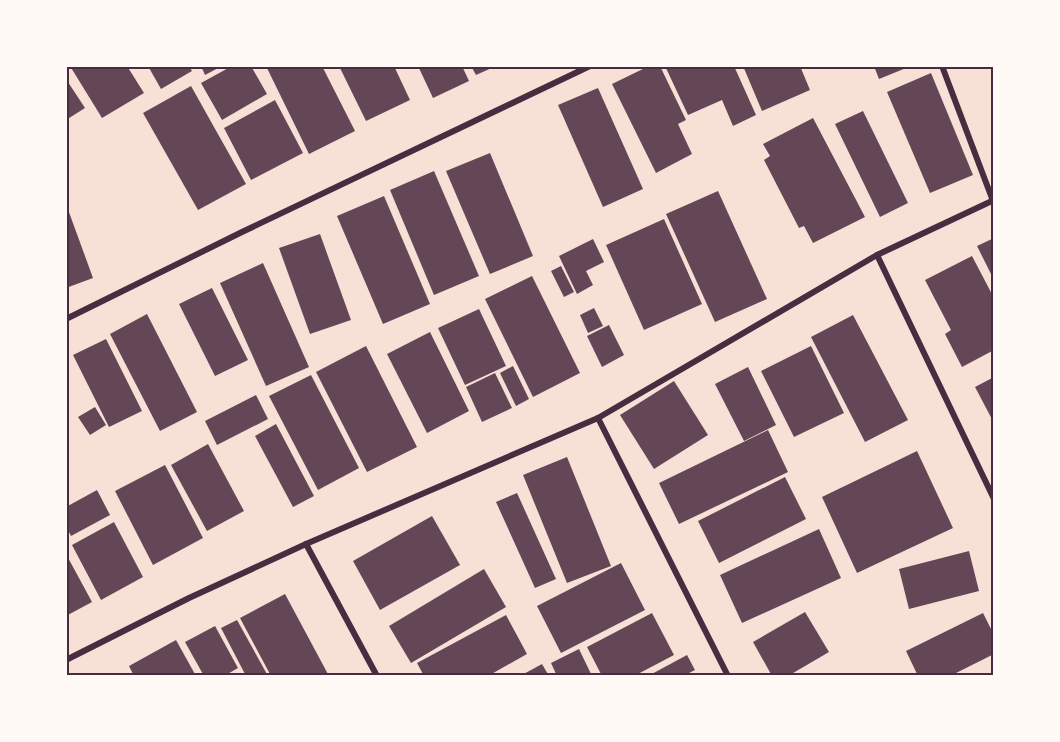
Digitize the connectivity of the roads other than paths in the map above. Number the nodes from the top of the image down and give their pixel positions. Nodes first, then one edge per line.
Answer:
1 (590, 66) edge
2 (942, 66) edge
3 (993, 200) edge
4 (877, 255) junction
5 (66, 319) edge
6 (598, 418) junction
7 (994, 499) edge
8 (306, 544) junction
9 (66, 660) edge
10 (377, 676) edge
11 (728, 676) edge

1 - 5 street
2 - 3 street
3 - 4 street
4 - 6 street
4 - 7 street
6 - 8 street
6 - 11 street
8 - 9 street
8 - 10 street

